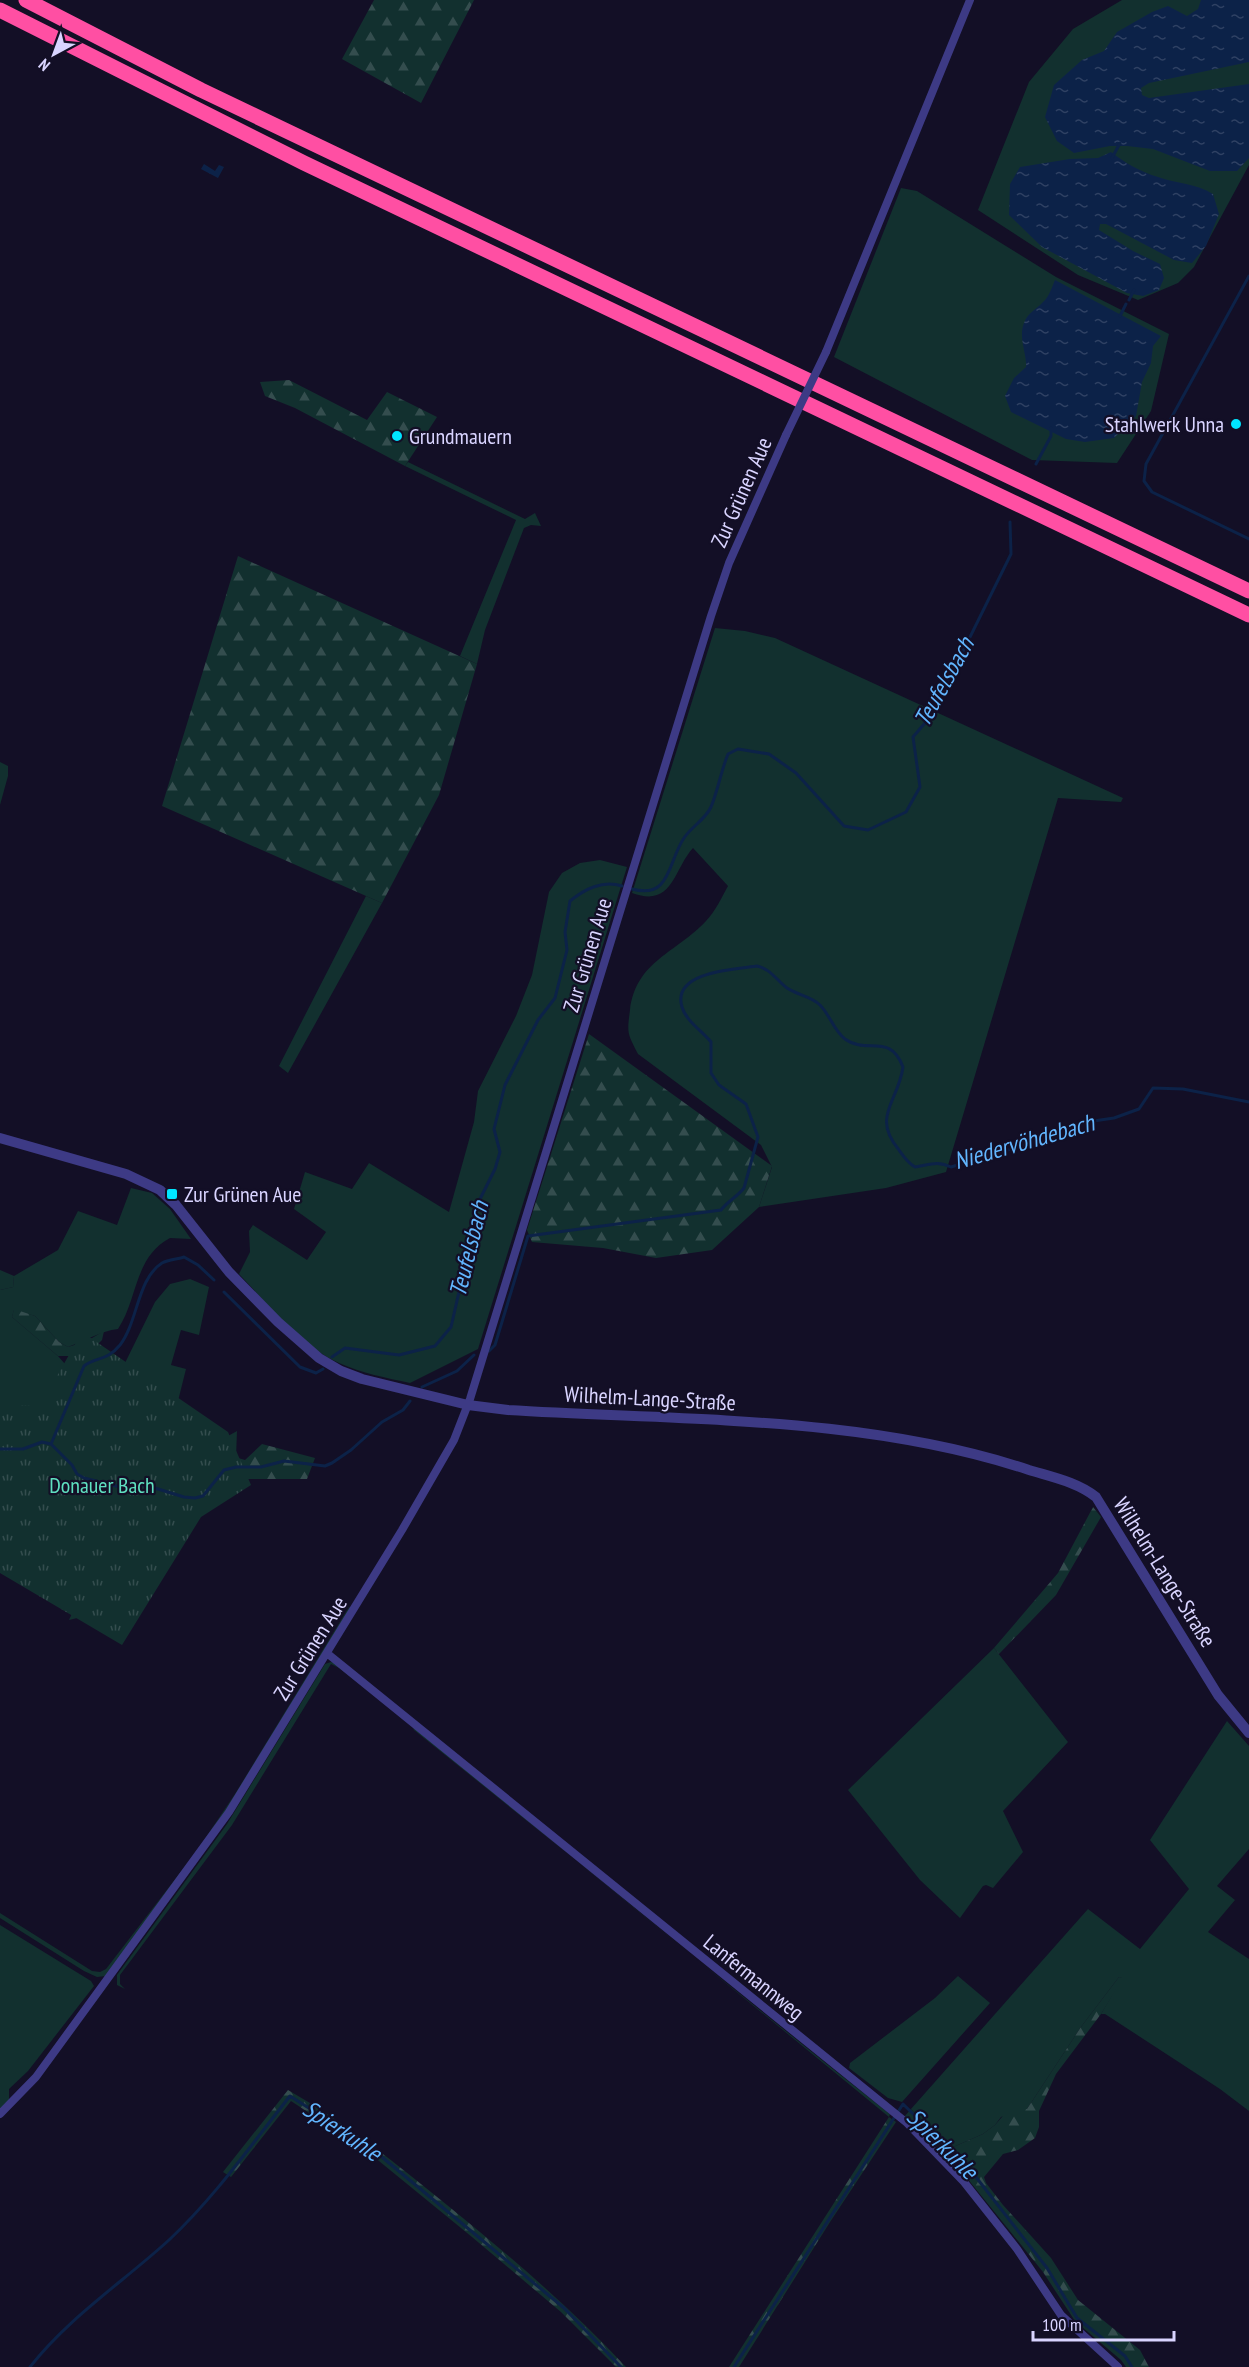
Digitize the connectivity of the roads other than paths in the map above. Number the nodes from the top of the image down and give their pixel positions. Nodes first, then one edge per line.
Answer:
1 (26, 0) edge
2 (970, 0) edge
3 (0, 10) edge
4 (1249, 591) edge
5 (1249, 615) edge
6 (0, 1138) edge
7 (468, 1405) junction
8 (328, 1654) junction
9 (1249, 1733) edge
10 (0, 2114) edge
11 (1118, 2367) edge

1 - 4 highway
2 - 7 street, Zur Grünen Aue, bridge
3 - 5 highway
6 - 7 street, Wilhelm-Lange-Straße
7 - 8 street, Zur Grünen Aue
7 - 9 street, Wilhelm-Lange-Straße
8 - 10 street, Zur Grünen Aue
8 - 11 street, Lanfermannweg

